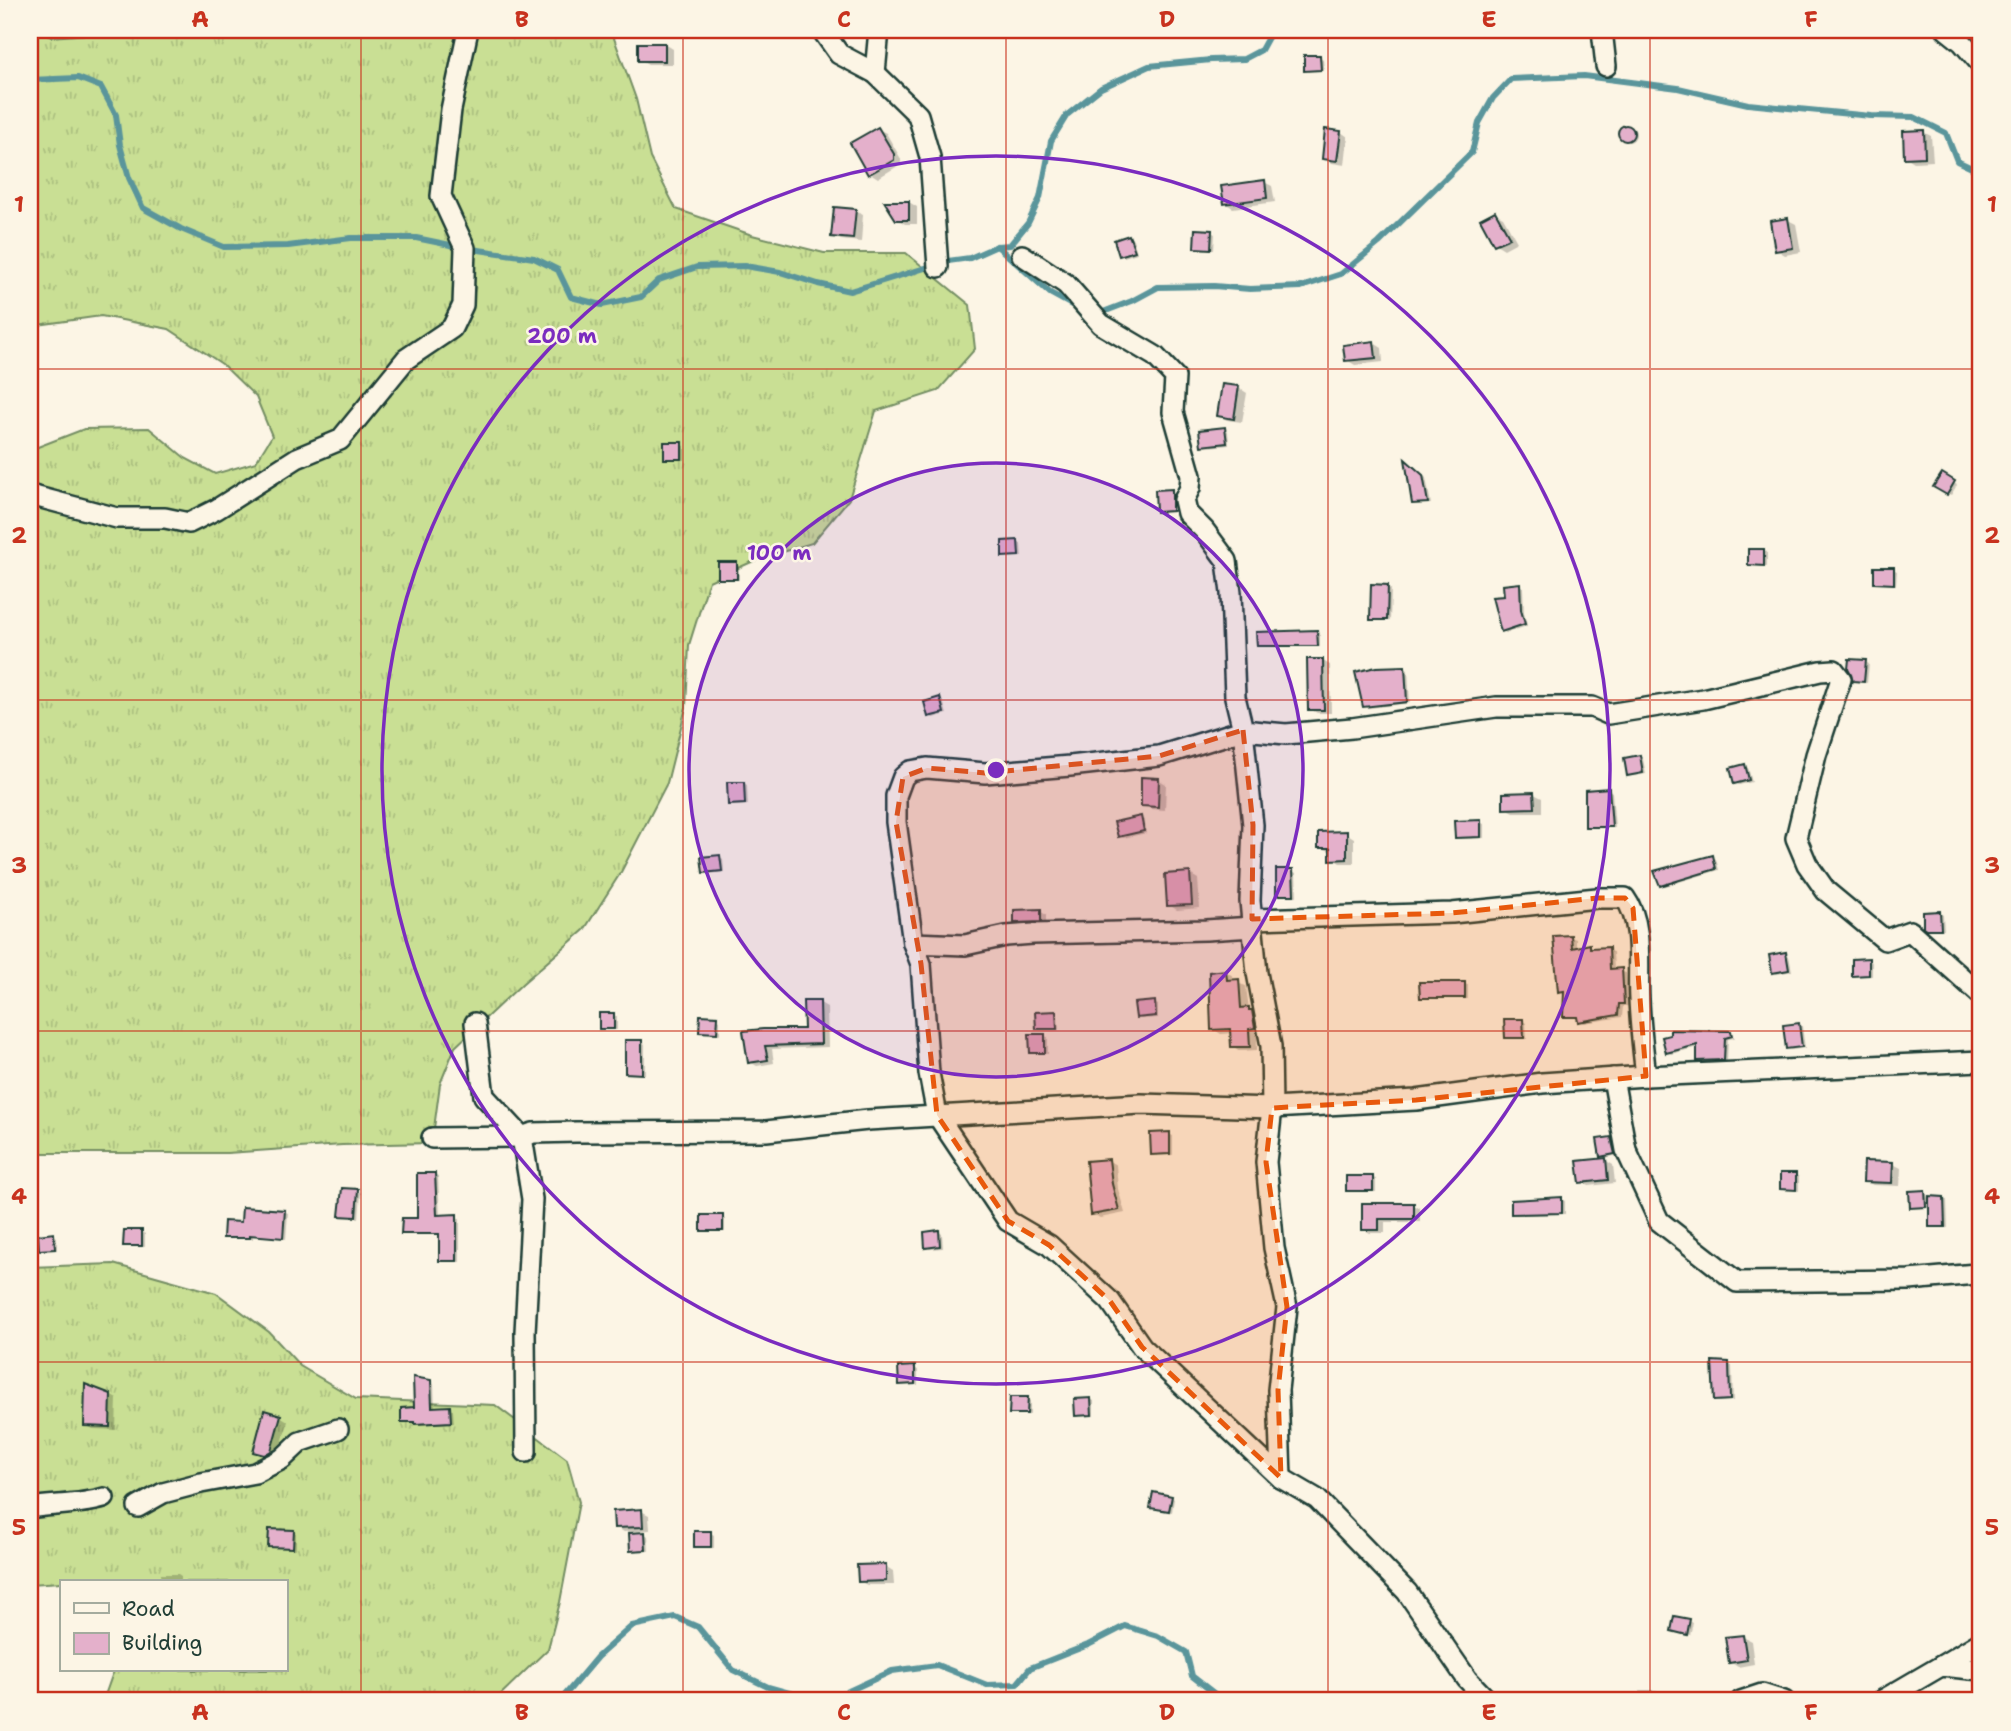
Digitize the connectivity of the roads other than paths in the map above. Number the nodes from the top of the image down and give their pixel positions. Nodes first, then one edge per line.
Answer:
1 (468, 30) edge
2 (822, 30) edge
3 (879, 30) edge
4 (1602, 30) edge
5 (1947, 30) edge
6 (1981, 64) edge
7 (1606, 66) dead end
8 (875, 74) junction
9 (1023, 255) dead end
10 (938, 267) dead end
11 (30, 495) edge
12 (1243, 730) junction
13 (1252, 923) junction
14 (913, 943) junction
15 (1981, 995) edge
16 (475, 1023) dead end
17 (1981, 1061) edge
18 (1646, 1076) junction
19 (1613, 1078) junction
20 (1272, 1108) junction
21 (937, 1115) junction
22 (522, 1137) junction
23 (432, 1138) dead end
24 (1976, 1274) dead end
25 (338, 1429) dead end
26 (526, 1452) dead end
27 (1281, 1478) junction
28 (104, 1498) dead end
29 (138, 1507) dead end
30 (30, 1508) edge
31 (1981, 1642) edge
32 (1941, 1666) junction
33 (1981, 1670) edge
34 (1488, 1701) edge
35 (1741, 1701) edge
36 (1784, 1701) edge
37 (1881, 1701) edge

1 - 11 street
2 - 8 street
3 - 8 street
4 - 7 street
5 - 6 street
8 - 10 street
9 - 12 street
12 - 13 street
12 - 14 street
12 - 15 street
13 - 14 street
13 - 18 street
13 - 20 street
14 - 21 street
16 - 22 street
17 - 18 street
18 - 19 street
19 - 20 street
19 - 24 street
20 - 21 street
20 - 27 street
21 - 22 street
21 - 27 street
22 - 23 street
22 - 26 street
25 - 29 street
27 - 34 street
28 - 30 street
31 - 32 street
32 - 33 street
32 - 37 street
35 - 36 street

